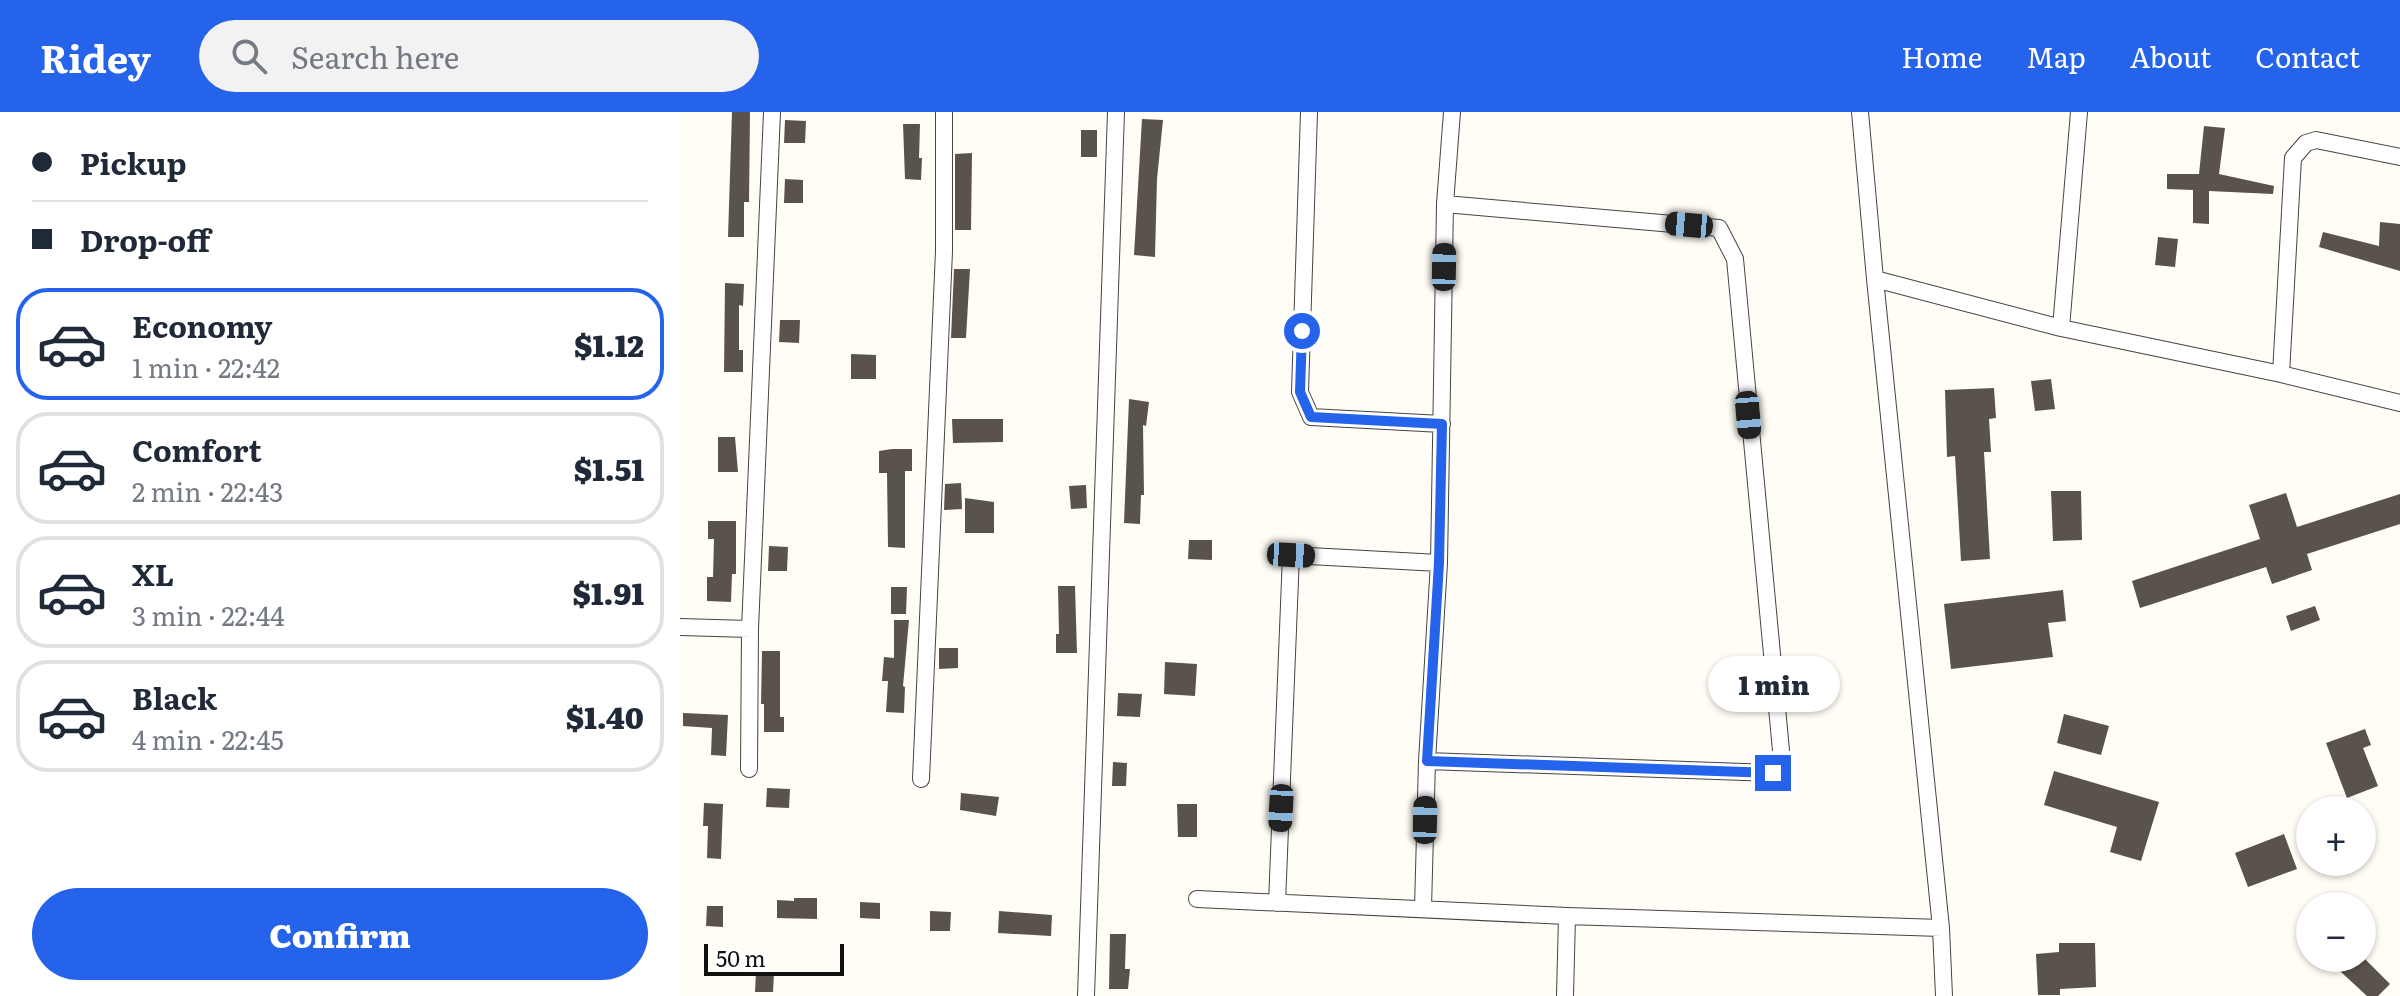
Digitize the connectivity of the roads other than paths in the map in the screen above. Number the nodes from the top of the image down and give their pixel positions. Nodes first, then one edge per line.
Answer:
1 (772, 112) edge
2 (944, 112) edge
3 (1116, 112) edge
4 (1309, 112) edge
5 (1452, 112) edge
6 (1860, 112) edge
7 (2079, 112) edge
8 (2400, 157) edge
9 (1445, 204) junction
10 (1875, 279) junction
11 (2061, 328) junction
12 (2281, 374) junction
13 (2400, 403) edge
14 (1442, 424) junction
15 (1439, 563) junction
16 (680, 627) edge
17 (750, 629) junction
18 (1427, 761) junction
19 (749, 769) dead end
20 (921, 779) dead end
21 (1197, 899) dead end
22 (1277, 903) junction
23 (1423, 908) junction
24 (1567, 916) junction
25 (1941, 928) junction
26 (1086, 996) edge
27 (1565, 996) edge
28 (1944, 996) edge

1 - 17 street
2 - 20 street
3 - 26 street
4 - 14 street
5 - 9 street
6 - 10 street
7 - 11 street
8 - 12 street
9 - 14 street
9 - 18 street
10 - 11 street
10 - 25 street
11 - 12 street
12 - 13 street
14 - 15 street
15 - 18 street
15 - 22 street
16 - 17 street
17 - 19 street
18 - 23 street
21 - 22 street
22 - 23 street
23 - 24 street
24 - 25 street
24 - 27 street
25 - 28 street

